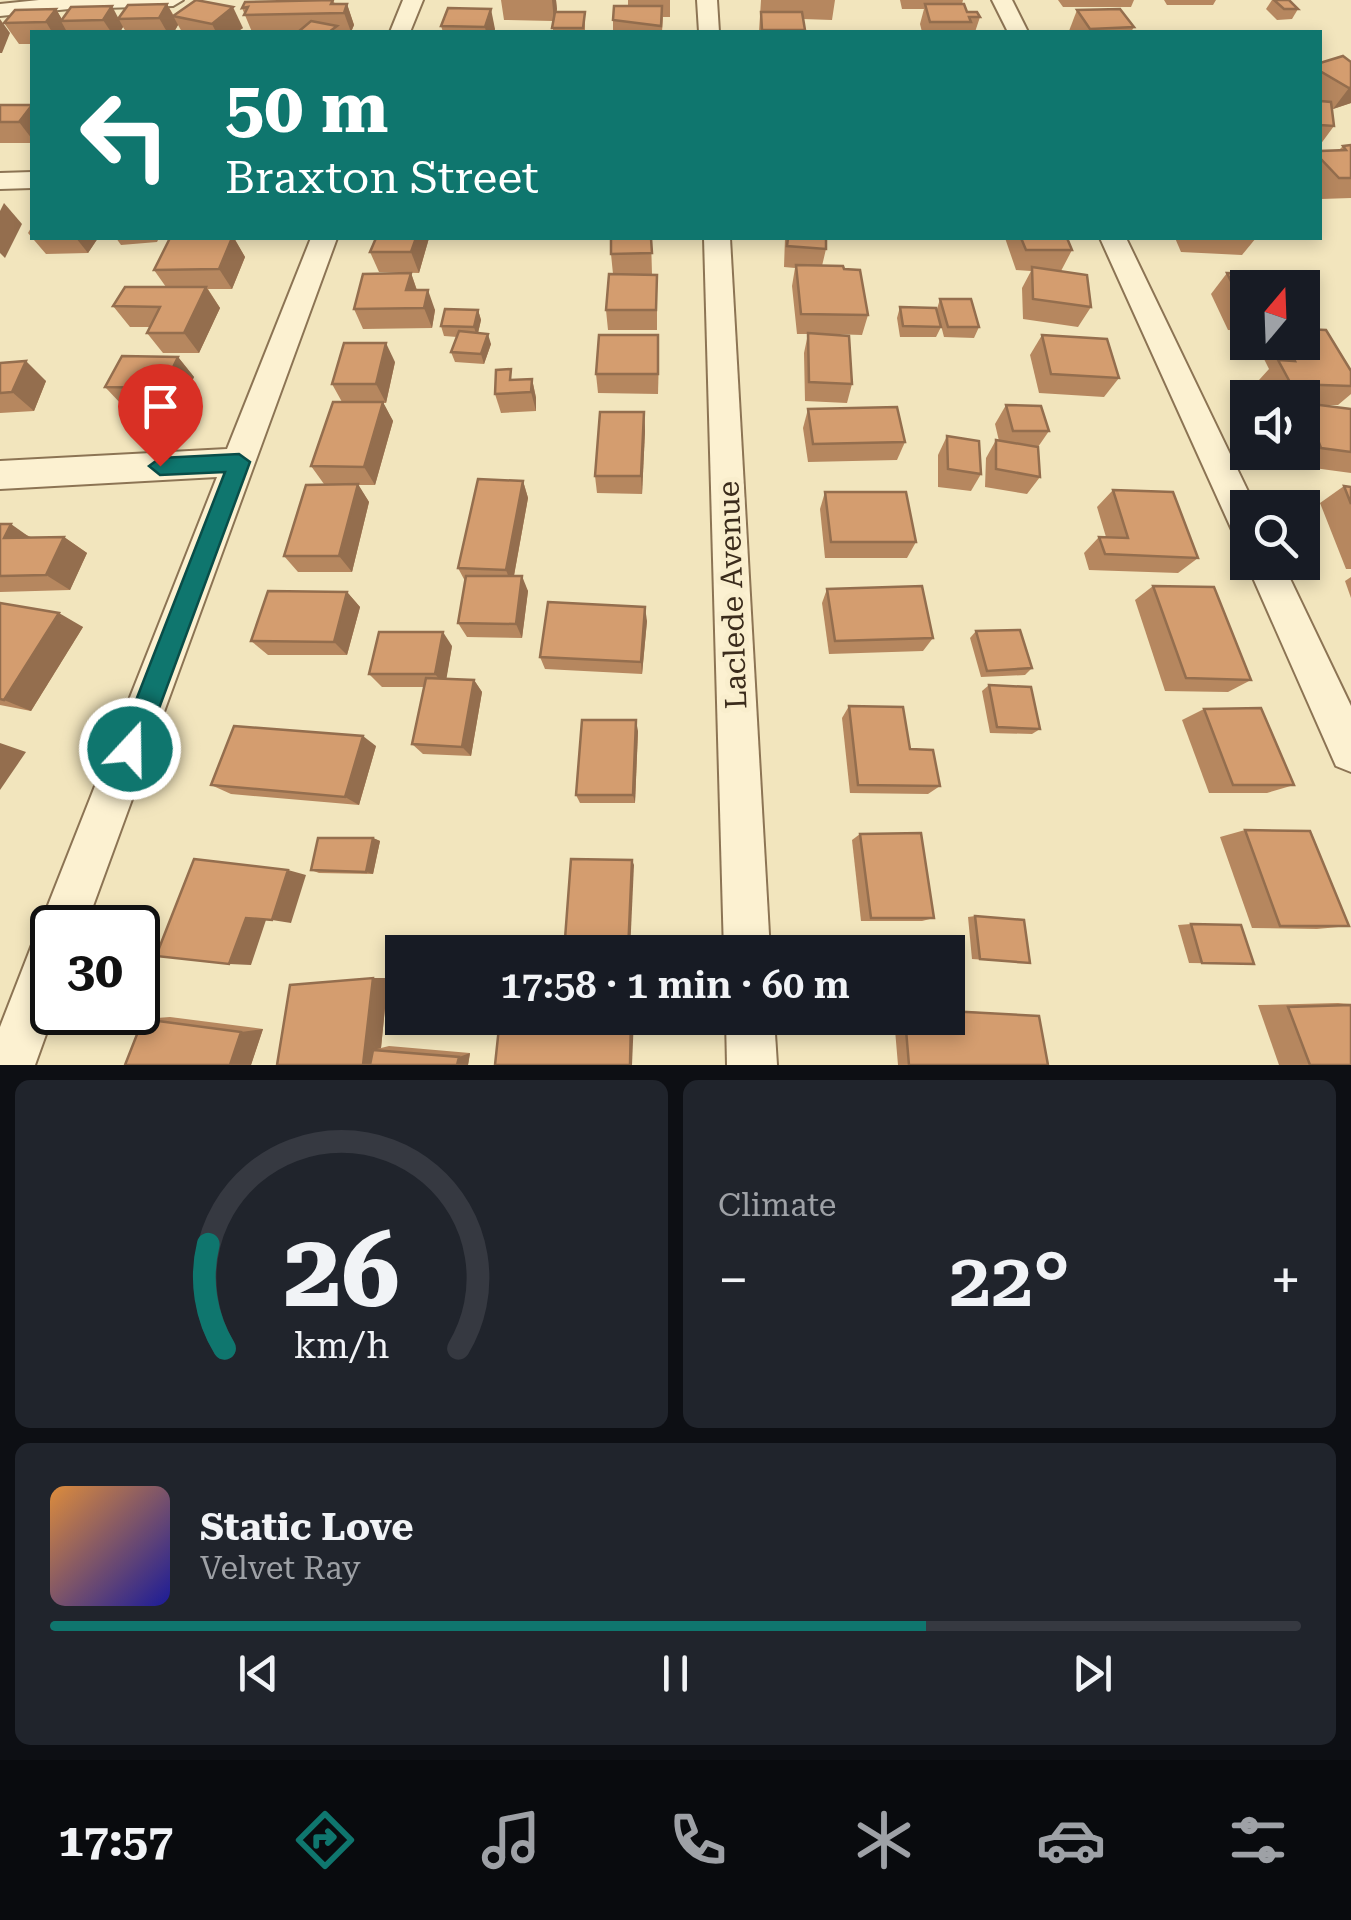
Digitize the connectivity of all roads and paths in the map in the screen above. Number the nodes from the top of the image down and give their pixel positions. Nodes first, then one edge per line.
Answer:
1 (173, 0) edge
2 (412, 0) edge
3 (707, 0) edge
4 (1002, 0) edge
5 (132, 1) edge
6 (0, 10) edge
7 (401, 30) edge
8 (709, 30) edge
9 (1017, 30) edge
10 (30, 180) edge
11 (0, 182) edge
12 (323, 240) edge
13 (717, 240) edge
14 (1114, 240) edge
15 (239, 462) junction
16 (0, 475) edge
17 (1230, 490) edge
18 (1272, 580) edge
19 (1351, 751) edge
20 (71, 905) edge
21 (747, 935) edge
22 (30, 1012) edge
23 (751, 1035) edge
24 (10, 1065) edge
25 (752, 1065) edge

1 - 5 street
2 - 7 street
3 - 8 street
4 - 9 street
5 - 6 street
10 - 11 street
12 - 15 street
13 - 21 street, Laclede Avenue
14 - 17 street
15 - 16 street
15 - 20 street
18 - 19 street
22 - 24 street
23 - 25 street

